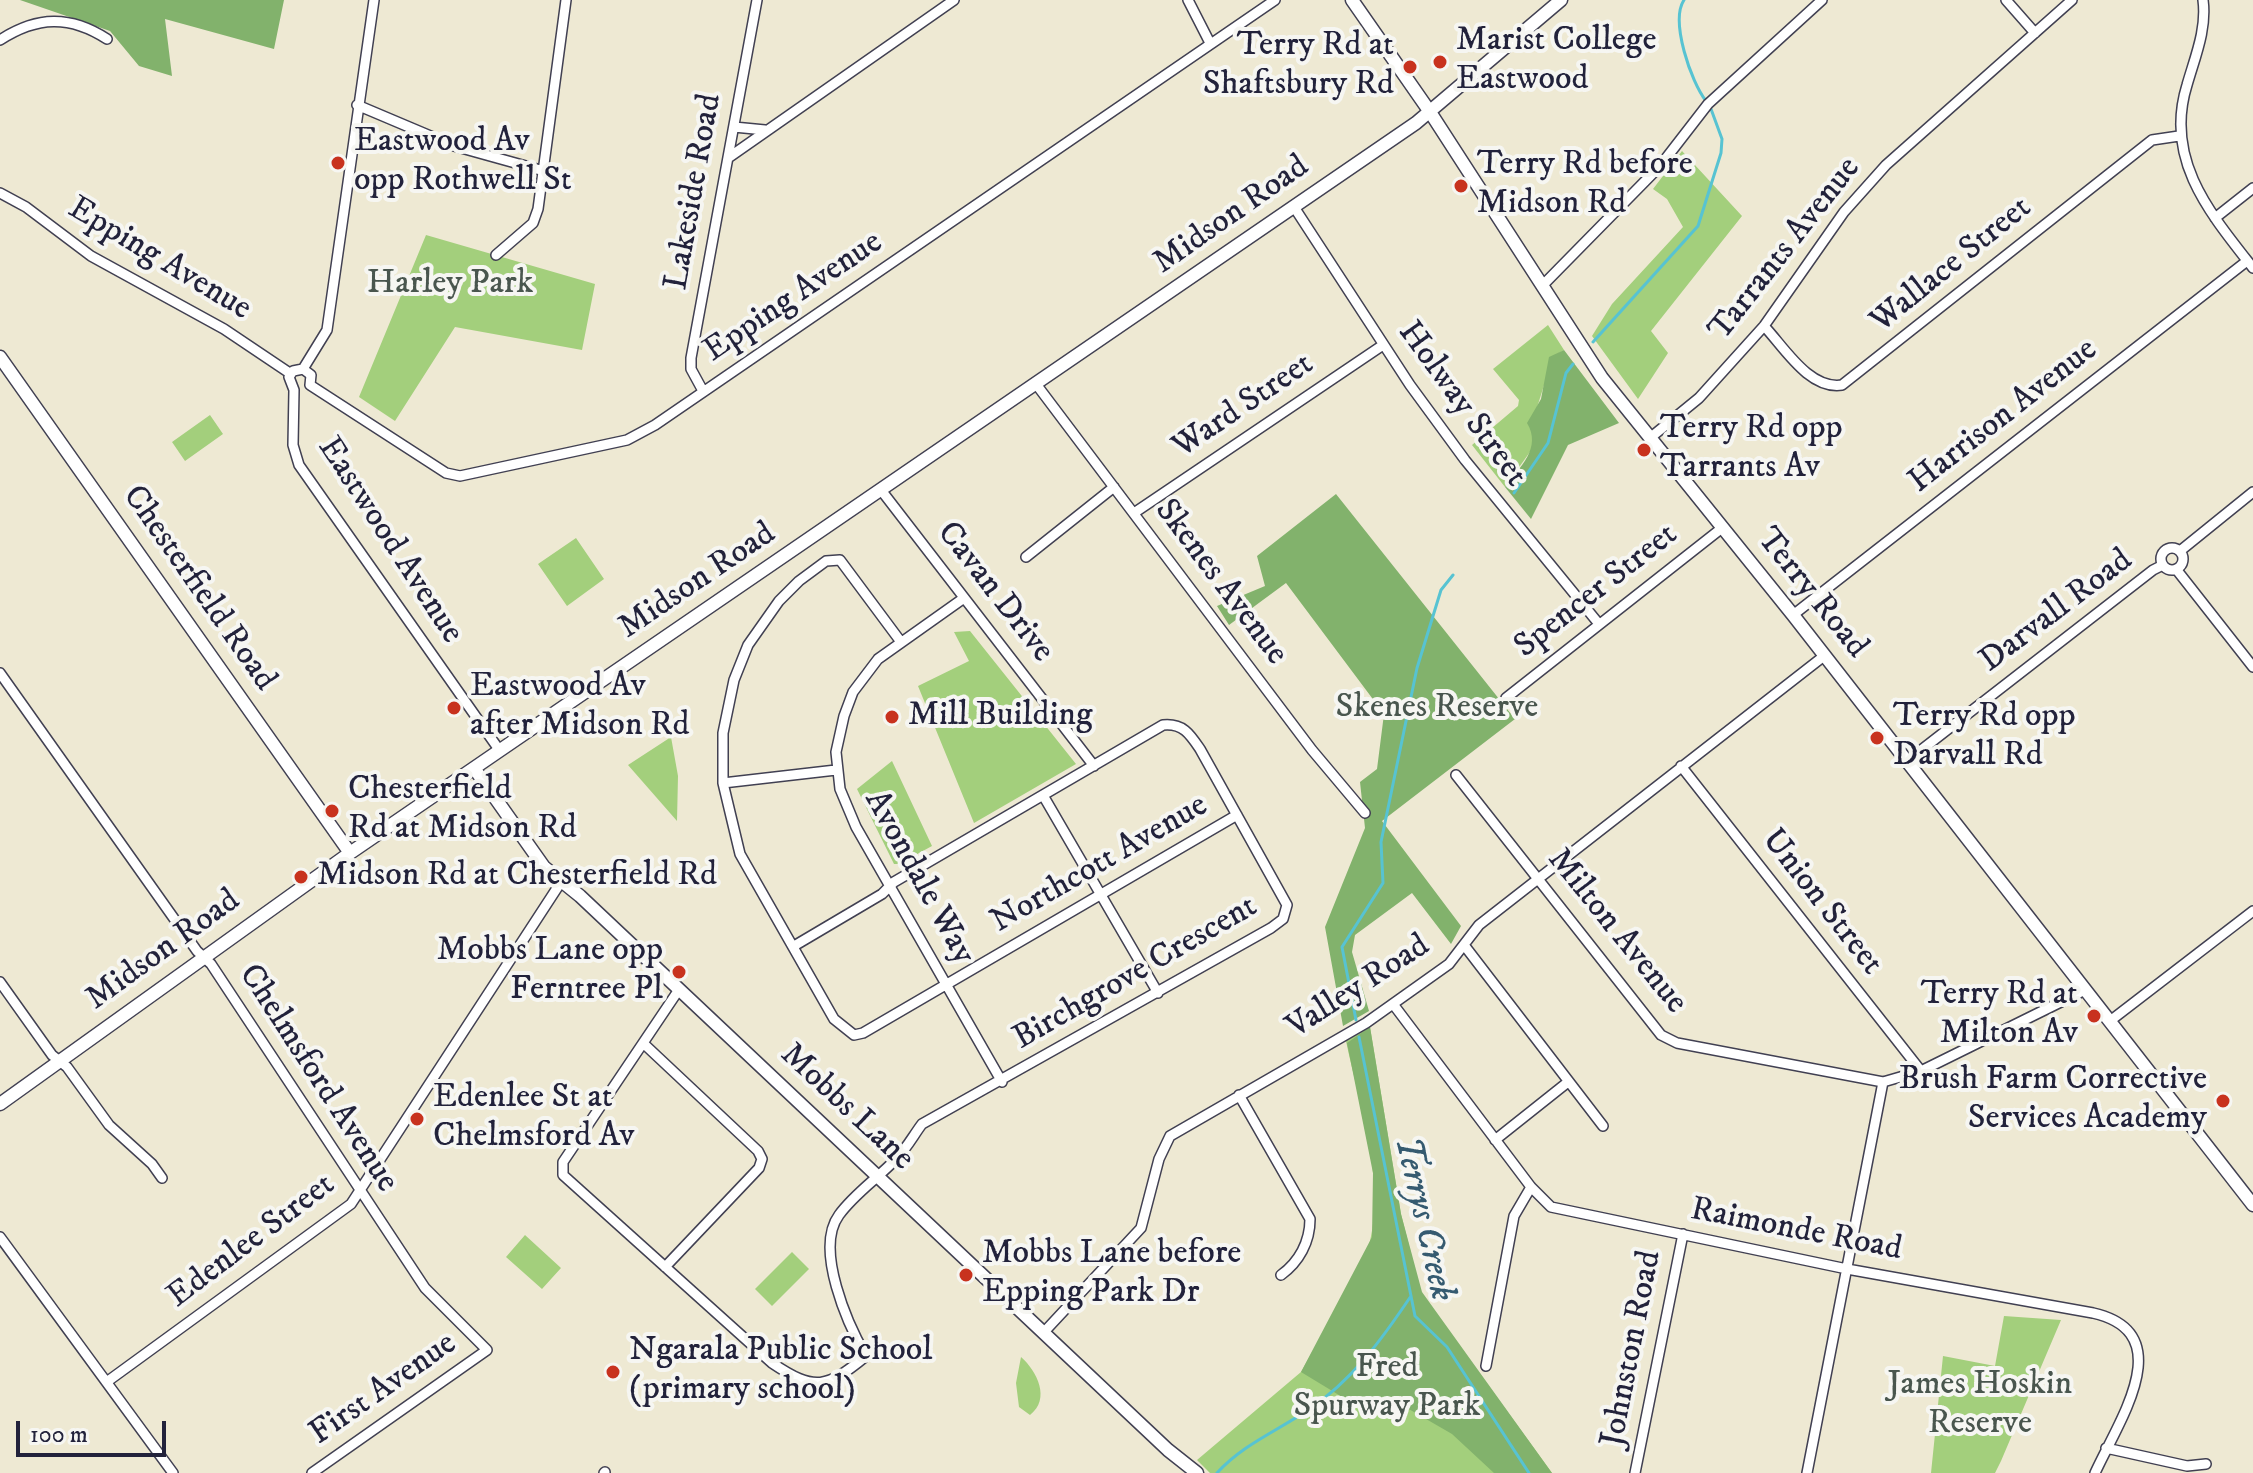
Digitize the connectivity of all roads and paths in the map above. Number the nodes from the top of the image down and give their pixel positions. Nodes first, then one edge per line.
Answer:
1 (374, 0) edge
2 (566, 0) edge
3 (757, 0) edge
4 (954, 0) edge
5 (1188, 0) edge
6 (1275, 0) edge
7 (1352, 0) edge
8 (1561, 0) edge
9 (1822, 0) edge
10 (2006, 0) edge
11 (2072, 0) edge
12 (2203, 0) edge
13 (2035, 33) junction
14 (107, 39) dead end
15 (0, 40) edge
16 (1210, 43) junction
17 (357, 105) junction
18 (1430, 112) junction
19 (734, 127) junction
20 (765, 130) junction
21 (2179, 136) junction
22 (728, 158) junction
23 (544, 171) junction
24 (2253, 188) edge
25 (0, 193) edge
26 (1294, 207) junction
27 (2215, 218) junction
28 (496, 255) dead end
29 (2250, 264) edge
30 (1542, 286) junction
31 (1764, 326) junction
32 (1383, 345) junction
33 (0, 357) edge
34 (303, 369) junction
35 (291, 374) junction
36 (1036, 384) junction
37 (310, 385) junction
38 (294, 390) junction
39 (703, 391) junction
40 (1650, 438) junction
41 (1114, 487) junction
42 (881, 490) junction
43 (2253, 492) edge
44 (1134, 513) junction
45 (1722, 528) junction
46 (2180, 551) junction
47 (1026, 557) dead end
48 (2163, 565) junction
49 (2176, 569) junction
50 (964, 598) junction
51 (1793, 615) junction
52 (1599, 624) junction
53 (901, 642) junction
54 (1824, 656) junction
55 (2253, 667) edge
56 (0, 673) edge
57 (1506, 698) dead end
58 (500, 751) junction
59 (1907, 761) junction
60 (1094, 766) junction
61 (1681, 766) junction
62 (474, 768) junction
63 (836, 770) junction
64 (1456, 775) dead end
65 (723, 783) junction
66 (1044, 797) junction
67 (1365, 813) dead end
68 (1237, 815) junction
69 (350, 853) junction
70 (1539, 879) junction
71 (561, 882) junction
72 (890, 886) junction
73 (1100, 894) junction
74 (2253, 911) edge
75 (1464, 945) junction
76 (794, 946) junction
77 (204, 957) junction
78 (0, 982) edge
79 (946, 983) junction
80 (2085, 990) junction
81 (678, 991) junction
82 (1158, 993) junction
83 (1393, 1004) junction
84 (2110, 1021) junction
85 (643, 1043) junction
86 (59, 1061) junction
87 (1921, 1071) junction
88 (1002, 1082) junction
89 (1568, 1082) junction
90 (1883, 1082) junction
91 (1239, 1095) junction
92 (0, 1104) edge
93 (1603, 1126) dead end
94 (1495, 1140) junction
95 (878, 1177) junction
96 (162, 1178) dead end
97 (1531, 1187) junction
98 (360, 1192) junction
99 (2253, 1205) edge
100 (1683, 1234) junction
101 (0, 1237) edge
102 (665, 1267) junction
103 (1847, 1269) junction
104 (1281, 1275) dead end
105 (1045, 1331) junction
106 (487, 1350) joint
107 (1486, 1366) dead end
108 (108, 1381) junction
109 (2106, 1448) junction
110 (2206, 1464) dead end
111 (173, 1473) edge
112 (312, 1473) edge
113 (1197, 1473) edge
114 (1635, 1473) edge
115 (1807, 1473) edge
116 (2095, 1473) edge

1 - 17 street
2 - 23 street
3 - 19 street, Lakeside Road
4 - 20 street
5 - 16 street
6 - 16 street, Epping Avenue
7 - 18 street, Terry Road
8 - 18 street, Midson Road
9 - 30 street
10 - 13 street
11 - 13 street, Tarrants Avenue
12 - 21 street
13 - 31 street, Tarrants Avenue
14 - 15 street
16 - 39 street, Epping Avenue
17 - 23 street
17 - 34 street
18 - 26 street, Midson Road
18 - 30 street, Terry Road
19 - 20 street
19 - 22 street, Lakeside Road
20 - 22 street
21 - 27 street
21 - 31 street, Wallace Street
22 - 39 street, Lakeside Road
23 - 28 street
24 - 27 street
25 - 35 street, Epping Avenue
26 - 32 street, Holway Street
26 - 36 street, Midson Road
27 - 29 street
29 - 51 street, Harrison Avenue
30 - 40 street, Terry Road
31 - 40 street, Tarrants Avenue
32 - 44 street, Ward Street
32 - 52 street, Holway Street
33 - 69 street, Chesterfield Road
34 - 35 street
34 - 37 street
35 - 38 street
36 - 41 street, Skenes Avenue
36 - 42 street, Midson Road
37 - 38 street
37 - 39 street, Epping Avenue
38 - 58 street, Eastwood Avenue
40 - 45 street, Terry Road
41 - 44 street, Skenes Avenue
41 - 47 street
42 - 50 street, Cavan Drive
42 - 58 street, Midson Road
43 - 46 street, Darvall Road
44 - 67 street, Skenes Avenue
45 - 51 street, Terry Road
45 - 52 street, Spencer Street
46 - 48 street
46 - 49 street
48 - 49 street
48 - 59 street, Darvall Road
49 - 55 street
50 - 53 street, Avondale Way
50 - 60 street, Cavan Drive
51 - 54 street, Terry Road
52 - 57 street, Spencer Street
53 - 63 street, Avondale Way
53 - 65 street
54 - 59 street, Terry Road
54 - 61 street, Valley Road
56 - 77 street, Chelmsford Avenue
58 - 62 street, Midson Road
59 - 80 street, Terry Road
60 - 66 street, Birchgrove Crescent
60 - 68 street, Birchgrove Crescent
61 - 70 street, Valley Road
61 - 87 street, Union Street
62 - 69 street, Midson Road
62 - 71 street, Mobbs Lane
63 - 65 street
63 - 72 street, Avondale Way
64 - 70 street, Milton Avenue
65 - 76 street
66 - 72 street, Birchgrove Crescent
66 - 73 street
68 - 73 street, Northcott Avenue
68 - 82 street, Birchgrove Crescent
69 - 77 street, Midson Road
70 - 75 street, Valley Road
70 - 90 street, Milton Avenue
71 - 81 street, Mobbs Lane
71 - 98 street, Edenlee Street
72 - 76 street, Birchgrove Crescent
72 - 79 street, Avondale Way
73 - 79 street, Northcott Avenue
73 - 82 street
74 - 84 street
75 - 83 street, Valley Road
75 - 89 street
76 - 79 street, Northcott Avenue
77 - 86 street, Midson Road
77 - 98 street, Chelmsford Avenue
78 - 86 street
79 - 88 street, Avondale Way
80 - 84 street, Terry Road
80 - 87 street, Milton Avenue
81 - 85 street
81 - 95 street, Mobbs Lane
82 - 88 street, Birchgrove Crescent
83 - 91 street, Valley Road
83 - 94 street, Raimonde Road
84 - 99 street, Terry Road
85 - 102 street
85 - 102 street
86 - 92 street, Midson Road
86 - 96 street
87 - 90 street, Milton Avenue
88 - 95 street, Birchgrove Crescent
89 - 93 street
89 - 94 street
90 - 103 street
91 - 104 street
91 - 105 street, Valley Road
94 - 97 street, Raimonde Road
95 - 102 street, Birchgrove Crescent
95 - 105 street, Mobbs Lane
97 - 100 street, Raimonde Road
97 - 107 street
98 - 106 street, Chelmsford Avenue
98 - 108 street, Edenlee Street
100 - 103 street, Raimonde Road
100 - 114 street, Johnston Road
101 - 108 street
103 - 109 street, Raimonde Road
103 - 115 street
105 - 113 street, Mobbs Lane
106 - 112 street, First Avenue
108 - 111 street
109 - 110 street
109 - 116 street, Raimonde Road

